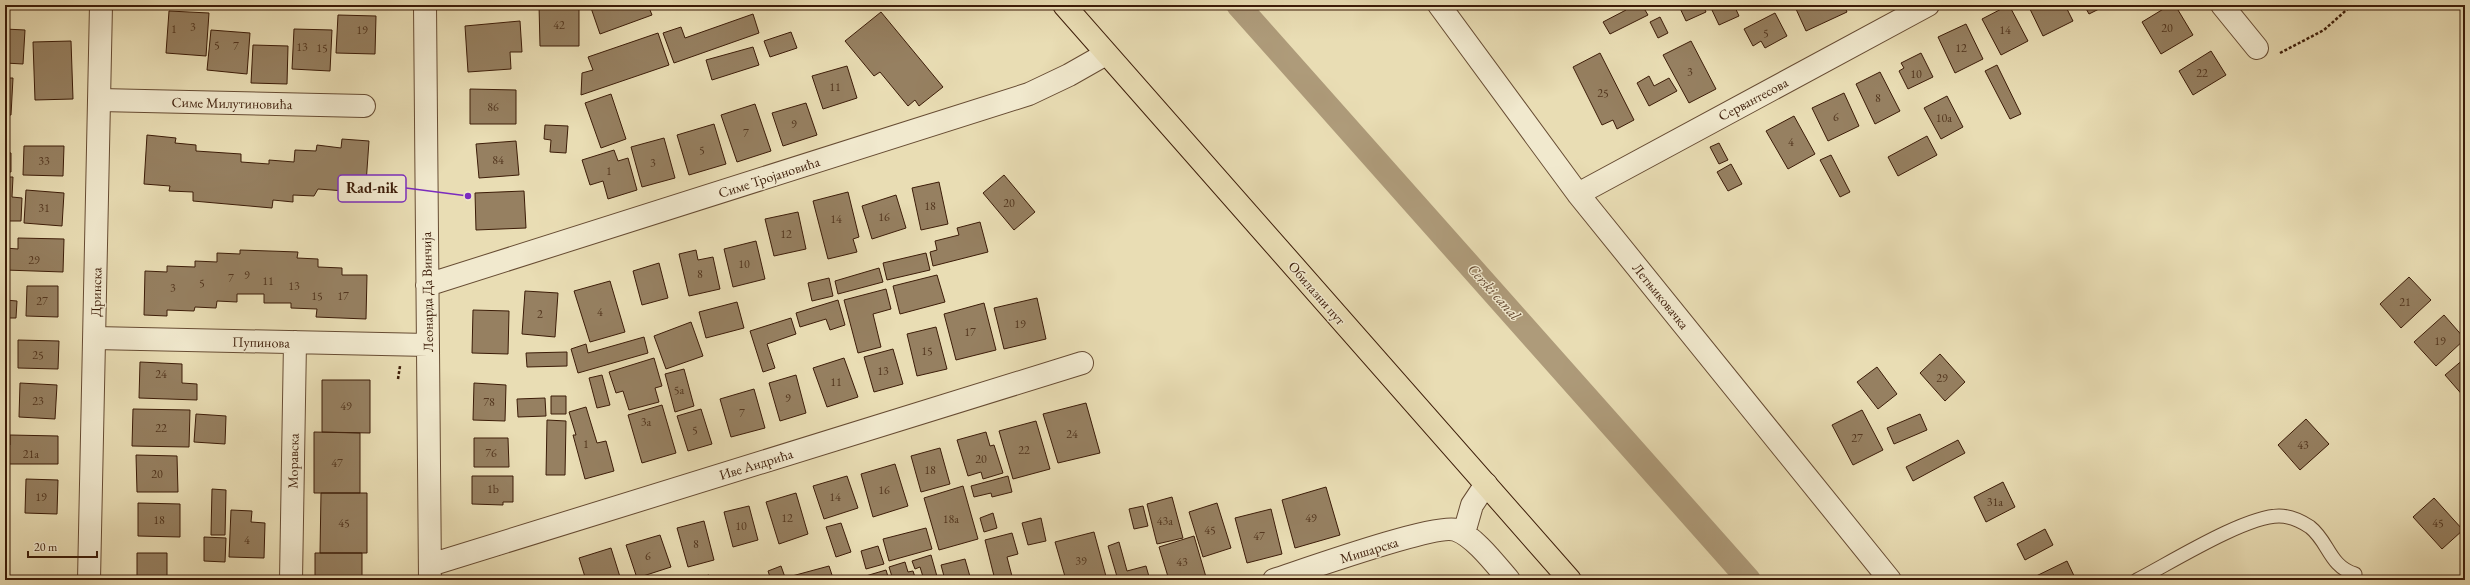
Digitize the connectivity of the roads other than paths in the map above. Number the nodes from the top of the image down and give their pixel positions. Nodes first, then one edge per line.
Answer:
1 (101, 5) edge
2 (425, 5) edge
3 (1064, 5) edge
4 (1439, 5) edge
5 (1928, 5) edge
6 (2222, 5) edge
7 (2256, 48) road end
8 (1106, 54) junction
9 (100, 100) junction
10 (364, 106) dead end
11 (1578, 194) junction
12 (427, 285) junction
13 (95, 338) junction
14 (295, 342) junction
15 (428, 345) junction
16 (1082, 363) dead end
17 (1486, 484) junction
18 (1464, 534) junction
19 (430, 572) edge
20 (2355, 574) dead end
21 (89, 580) edge
22 (291, 580) edge
23 (1274, 580) edge
24 (1509, 580) edge
25 (1570, 580) edge
26 (1890, 580) edge
27 (2137, 580) edge

1 - 9 street, Дринска
2 - 12 street, Леонарда Да Винчија
3 - 8 main road, Обилазни пут
4 - 11 street, Летњиковачка
5 - 11 street, Сервантесова
6 - 7 street
8 - 12 street, Симе Тројановића
8 - 17 main road, Обилазни пут
9 - 10 street, Симе Милутиновића
9 - 13 street, Дринска
11 - 26 street, Летњиковачка
12 - 15 street, Леонарда Да Винчија
13 - 14 street, Пупинова
13 - 21 street, Дринска
14 - 15 street, Пупинова
14 - 22 street, Моравска
15 - 19 street, Леонарда Да Винчија
16 - 19 street, Иве Андрића
17 - 18 street
17 - 25 main road, Обилазни пут
18 - 23 street, Мишарска
18 - 24 street
20 - 27 lane

